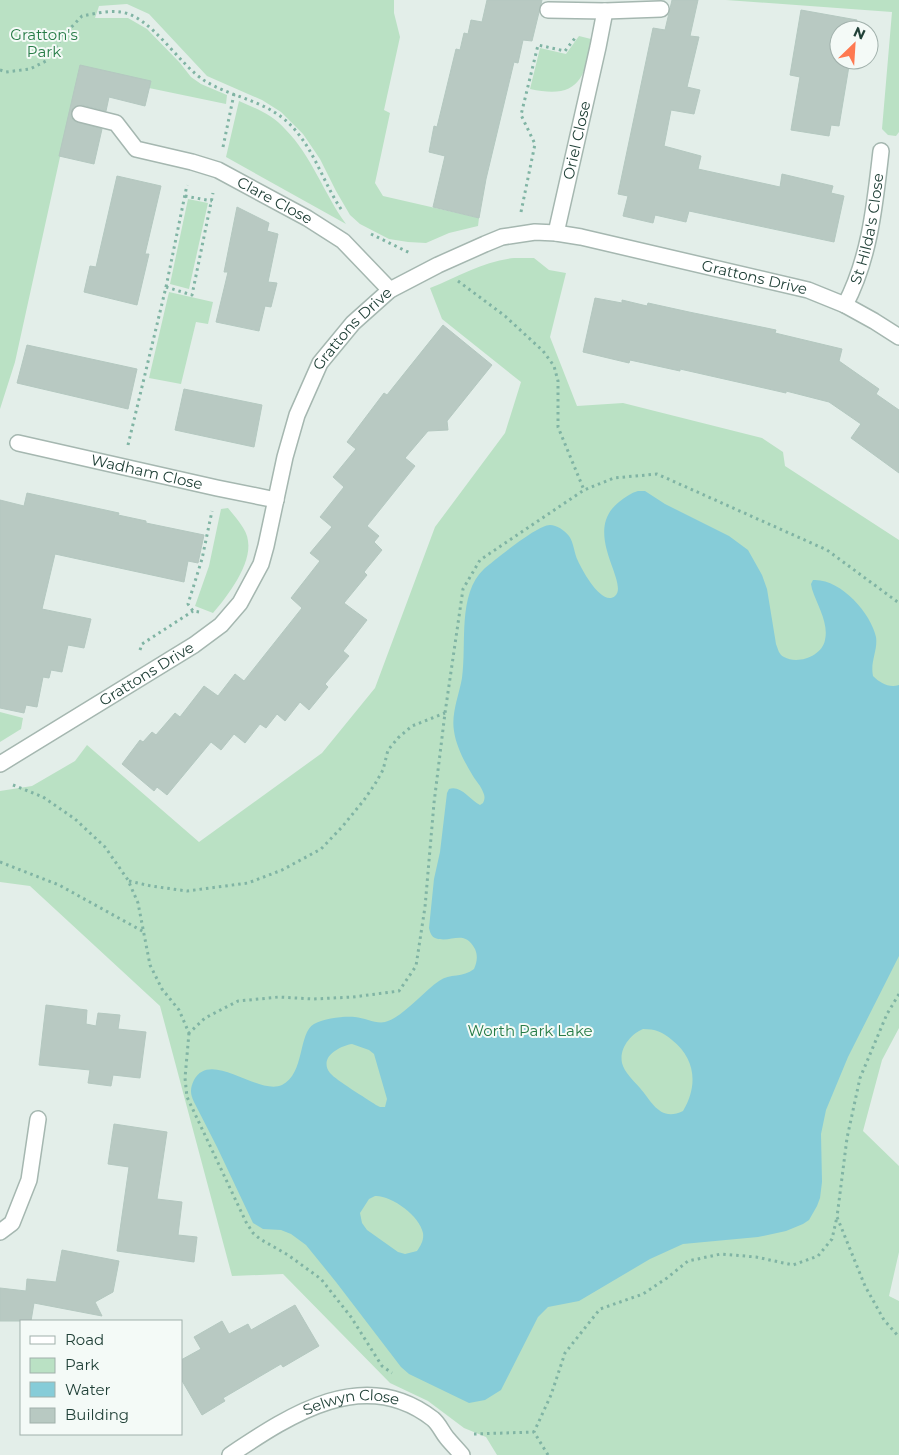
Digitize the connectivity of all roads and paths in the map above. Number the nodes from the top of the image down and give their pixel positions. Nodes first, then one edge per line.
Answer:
1 (661, 9) dead end
2 (548, 10) dead end
3 (605, 11) junction
4 (599, 42) junction
5 (0, 70) edge
6 (234, 94) junction
7 (80, 114) dead end
8 (881, 151) dead end
9 (192, 162) junction
10 (218, 170) junction
11 (185, 196) junction
12 (212, 201) junction
13 (348, 218) dead end
14 (368, 233) dead end
15 (556, 233) junction
16 (516, 235) junction
17 (438, 265) junction
18 (166, 287) junction
19 (390, 290) junction
20 (845, 305) junction
21 (899, 337) edge
22 (18, 443) dead end
23 (123, 467) junction
24 (217, 488) junction
25 (584, 490) junction
26 (276, 500) junction
27 (899, 603) edge
28 (221, 625) junction
29 (445, 713) junction
30 (0, 764) edge
31 (8, 784) dead end
32 (0, 862) edge
33 (128, 880) junction
34 (145, 932) junction
35 (899, 994) edge
36 (189, 1033) junction
37 (38, 1119) dead end
38 (837, 1216) junction
39 (0, 1232) edge
40 (899, 1338) edge
41 (382, 1366) dead end
42 (230, 1455) edge
43 (462, 1455) edge
44 (548, 1455) edge

1 - 3 street
2 - 3 street
3 - 4 street, Oriel Close
4 - 15 street, Oriel Close
4 - 16 path
5 - 6 path
6 - 10 path
6 - 13 path
7 - 9 street, Clare Close
8 - 20 street, St Hilda's Close
9 - 10 street, Clare Close
9 - 11 path
10 - 12 path
10 - 19 street, Clare Close
11 - 12 path
11 - 18 path
12 - 18 path
14 - 17 path
15 - 16 street, Grattons Drive
15 - 20 street, Grattons Drive
16 - 17 street, Grattons Drive
17 - 19 street, Grattons Drive
17 - 25 path
18 - 23 path
19 - 26 street, Grattons Drive
20 - 21 street, Grattons Drive
22 - 23 street, Wadham Close
23 - 24 street, Wadham Close
24 - 26 street, Wadham Close
24 - 28 path
25 - 27 path
25 - 29 path
26 - 28 street, Grattons Drive
28 - 30 street, Grattons Drive
29 - 33 path
29 - 36 path
31 - 33 path
32 - 34 path
33 - 34 path
34 - 36 path
35 - 38 path
36 - 41 path
37 - 39 street
38 - 40 path
38 - 44 path
42 - 43 street, Selwyn Close

